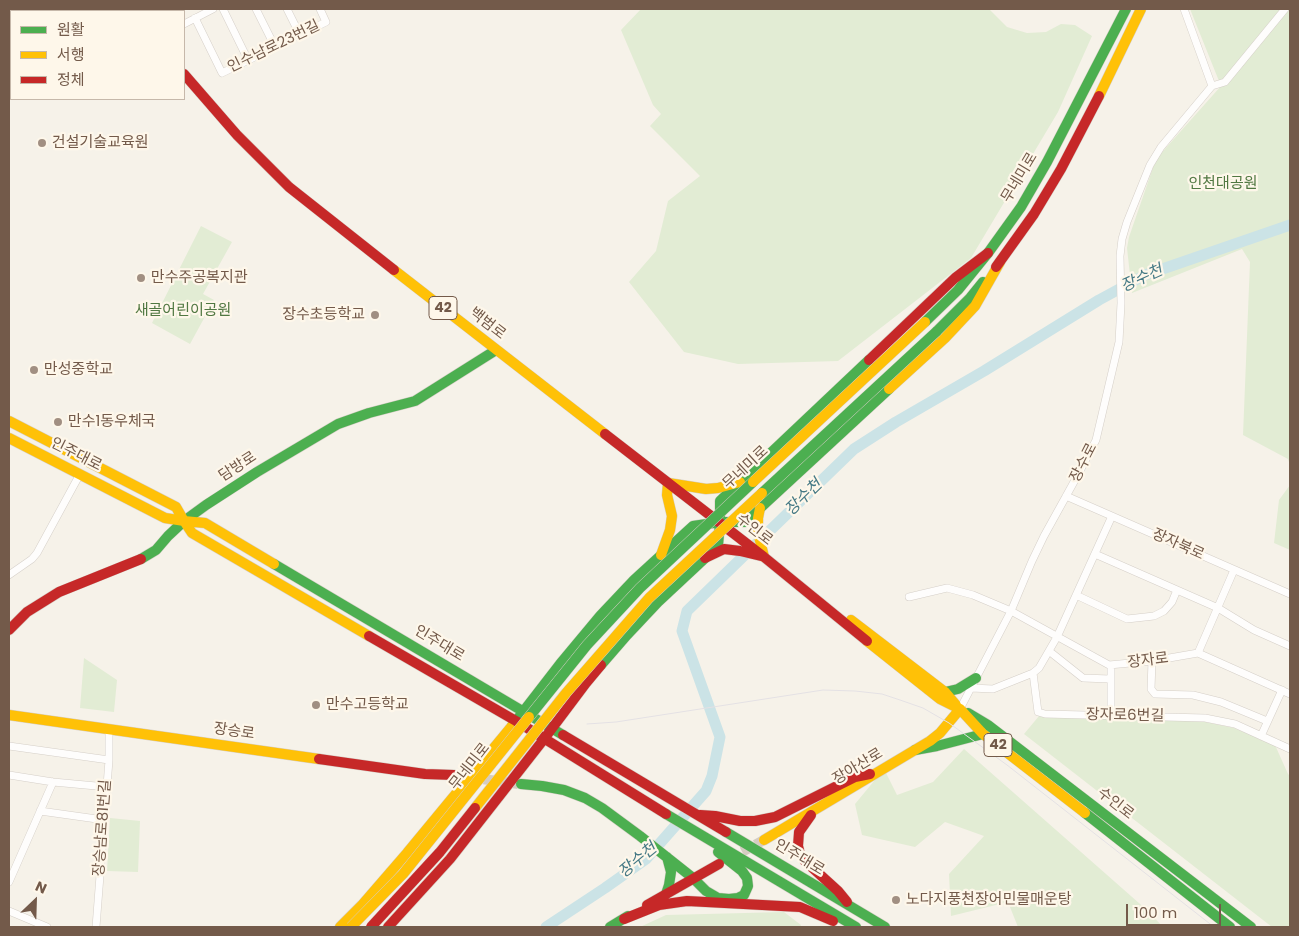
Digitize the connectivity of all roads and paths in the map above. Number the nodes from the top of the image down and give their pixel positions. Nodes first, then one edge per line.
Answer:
1 (213, 9) edge
2 (223, 9) edge
3 (256, 9) edge
4 (287, 9) edge
5 (320, 9) edge
6 (1126, 9) edge
7 (1141, 9) edge
8 (1184, 9) edge
9 (1285, 9) edge
10 (194, 18) junction
11 (185, 21) edge
12 (300, 35) junction
13 (275, 47) junction
14 (248, 60) junction
15 (185, 75) edge
16 (1212, 86) junction
17 (988, 254) junction
18 (1000, 262) junction
19 (496, 350) junction
20 (9, 421) edge
21 (9, 438) edge
22 (80, 474) junction
23 (740, 482) junction
24 (668, 483) junction
25 (1066, 496) junction
26 (759, 513) junction
27 (1112, 516) junction
28 (184, 522) junction
29 (720, 522) junction
30 (1095, 554) junction
31 (661, 555) junction
32 (705, 558) junction
33 (767, 559) junction
34 (1234, 570) junction
35 (9, 576) edge
36 (1177, 590) junction
37 (1290, 594) edge
38 (1076, 595) junction
39 (909, 598) dead end
40 (1218, 608) junction
41 (1010, 611) junction
42 (9, 630) edge
43 (1057, 637) junction
44 (1290, 646) edge
45 (1049, 652) junction
46 (1198, 653) junction
47 (1152, 661) junction
48 (1111, 665) junction
49 (1033, 673) junction
50 (976, 678) junction
51 (1110, 679) junction
52 (971, 688) junction
53 (1282, 690) junction
54 (945, 692) junction
55 (1290, 694) edge
56 (960, 709) junction
57 (523, 711) junction
58 (9, 715) edge
59 (1111, 716) junction
60 (516, 721) junction
61 (1267, 721) junction
62 (551, 728) junction
63 (109, 730) junction
64 (983, 734) junction
65 (1261, 736) junction
66 (544, 739) junction
67 (9, 746) edge
68 (1290, 749) edge
69 (915, 750) junction
70 (109, 760) junction
71 (879, 772) junction
72 (9, 775) edge
73 (454, 775) tunnel mouth
74 (53, 782) junction
75 (521, 784) tunnel mouth
76 (107, 787) junction
77 (816, 810) junction
78 (40, 811) junction
79 (697, 815) junction
80 (104, 820) junction
81 (687, 827) junction
82 (764, 840) tunnel mouth
83 (664, 855) junction
84 (719, 864) tunnel mouth
85 (694, 878) junction
86 (9, 882) edge
87 (666, 894) junction
88 (851, 907) junction
89 (9, 911) edge
90 (624, 919) junction
91 (47, 927) edge
92 (96, 927) edge
93 (340, 927) edge
94 (351, 927) edge
95 (371, 927) edge
96 (388, 927) edge
97 (610, 927) edge
98 (847, 927) edge
99 (856, 927) edge
100 (885, 927) edge
101 (1230, 927) edge
102 (1250, 927) edge

1 - 10 street
2 - 14 street
3 - 13 street
4 - 12 street
5 - 12 street, 인수남로23번길
6 - 17 main road, 무네미로
7 - 18 main road, 무네미로
8 - 16 street
9 - 16 street, 장수로
10 - 11 street
10 - 14 street, 인수남로23번길
12 - 13 street, 인수남로23번길
13 - 14 street, 인수남로23번길
15 - 19 main road, 백범로 / 42
16 - 25 street, 장수로
17 - 23 main road
17 - 94 main road, 무네미로, bridge
18 - 26 main road
18 - 95 main road, 무네미로, bridge
19 - 24 main road, 백범로 / 42
19 - 28 main road, 담방로
20 - 28 main road, 인주대로
21 - 22 main road, 인주대로
22 - 28 main road, 인주대로
22 - 35 street
23 - 24 main road
23 - 29 main road
24 - 29 main road, 백범로 / 42
24 - 31 main road
25 - 27 street, 장자북로
25 - 41 street, 장수로
26 - 29 main road
26 - 33 main road
27 - 30 street
27 - 34 street, 장자북로
28 - 42 main road, 담방로
28 - 57 main road, 인주대로
28 - 60 main road, 인주대로
29 - 31 main road
29 - 32 main road
29 - 33 main road, 수인로 / 42
30 - 36 street
30 - 38 street
31 - 57 main road
32 - 33 main road
32 - 62 main road
33 - 54 main road, 수인로 / 42
33 - 56 main road, 수인로 / 42
34 - 37 street, 장자북로
34 - 40 street
36 - 38 street
36 - 40 street
38 - 43 street
39 - 41 street
40 - 44 street
40 - 46 street
41 - 43 street, 장자로
41 - 50 street, 장수로
43 - 45 street
43 - 48 street, 장자로
45 - 49 street
45 - 51 street
46 - 47 street, 장자로
46 - 53 street
47 - 48 street, 장자로
47 - 61 street
48 - 51 street
49 - 52 street
49 - 59 street, 장자로6번길
50 - 52 street, 장수로
50 - 54 main road
51 - 59 street
52 - 56 street, 장수로
53 - 55 street
53 - 61 street
54 - 56 main road, 수인로 / 42
56 - 64 main road, 수인로 / 42
56 - 69 main road, 장아산로
56 - 102 main road, 수인로 / 42
57 - 60 main road
57 - 62 main road, 인주대로
58 - 63 main road, 장승로
59 - 65 street, 장자로6번길
60 - 66 main road, 인주대로
60 - 93 main road
61 - 65 street
62 - 66 main road
62 - 79 main road, 인주대로
63 - 70 street, 장승남로81번길
63 - 73 main road, 장승로
64 - 69 main road
64 - 101 main road, 수인로 / 42
65 - 68 street, 장자로6번길
66 - 81 main road, 인주대로
66 - 96 main road
67 - 70 street
69 - 71 main road, 장아산로
70 - 76 street, 장승남로81번길
71 - 77 main road, 장아산로
71 - 79 main road
72 - 74 street
74 - 76 street
74 - 78 street
75 - 83 main road
76 - 80 street, 장승남로81번길
77 - 82 main road, 장아산로
77 - 88 main road
78 - 80 street
78 - 86 street
79 - 88 main road, 인주대로
80 - 92 street, 장승남로81번길
81 - 85 main road
81 - 99 main road, 인주대로
83 - 85 main road
83 - 87 main road
84 - 85 main road
85 - 87 main road
87 - 90 main road
88 - 100 main road, 인주대로
89 - 91 street
90 - 97 main road
90 - 98 main road

